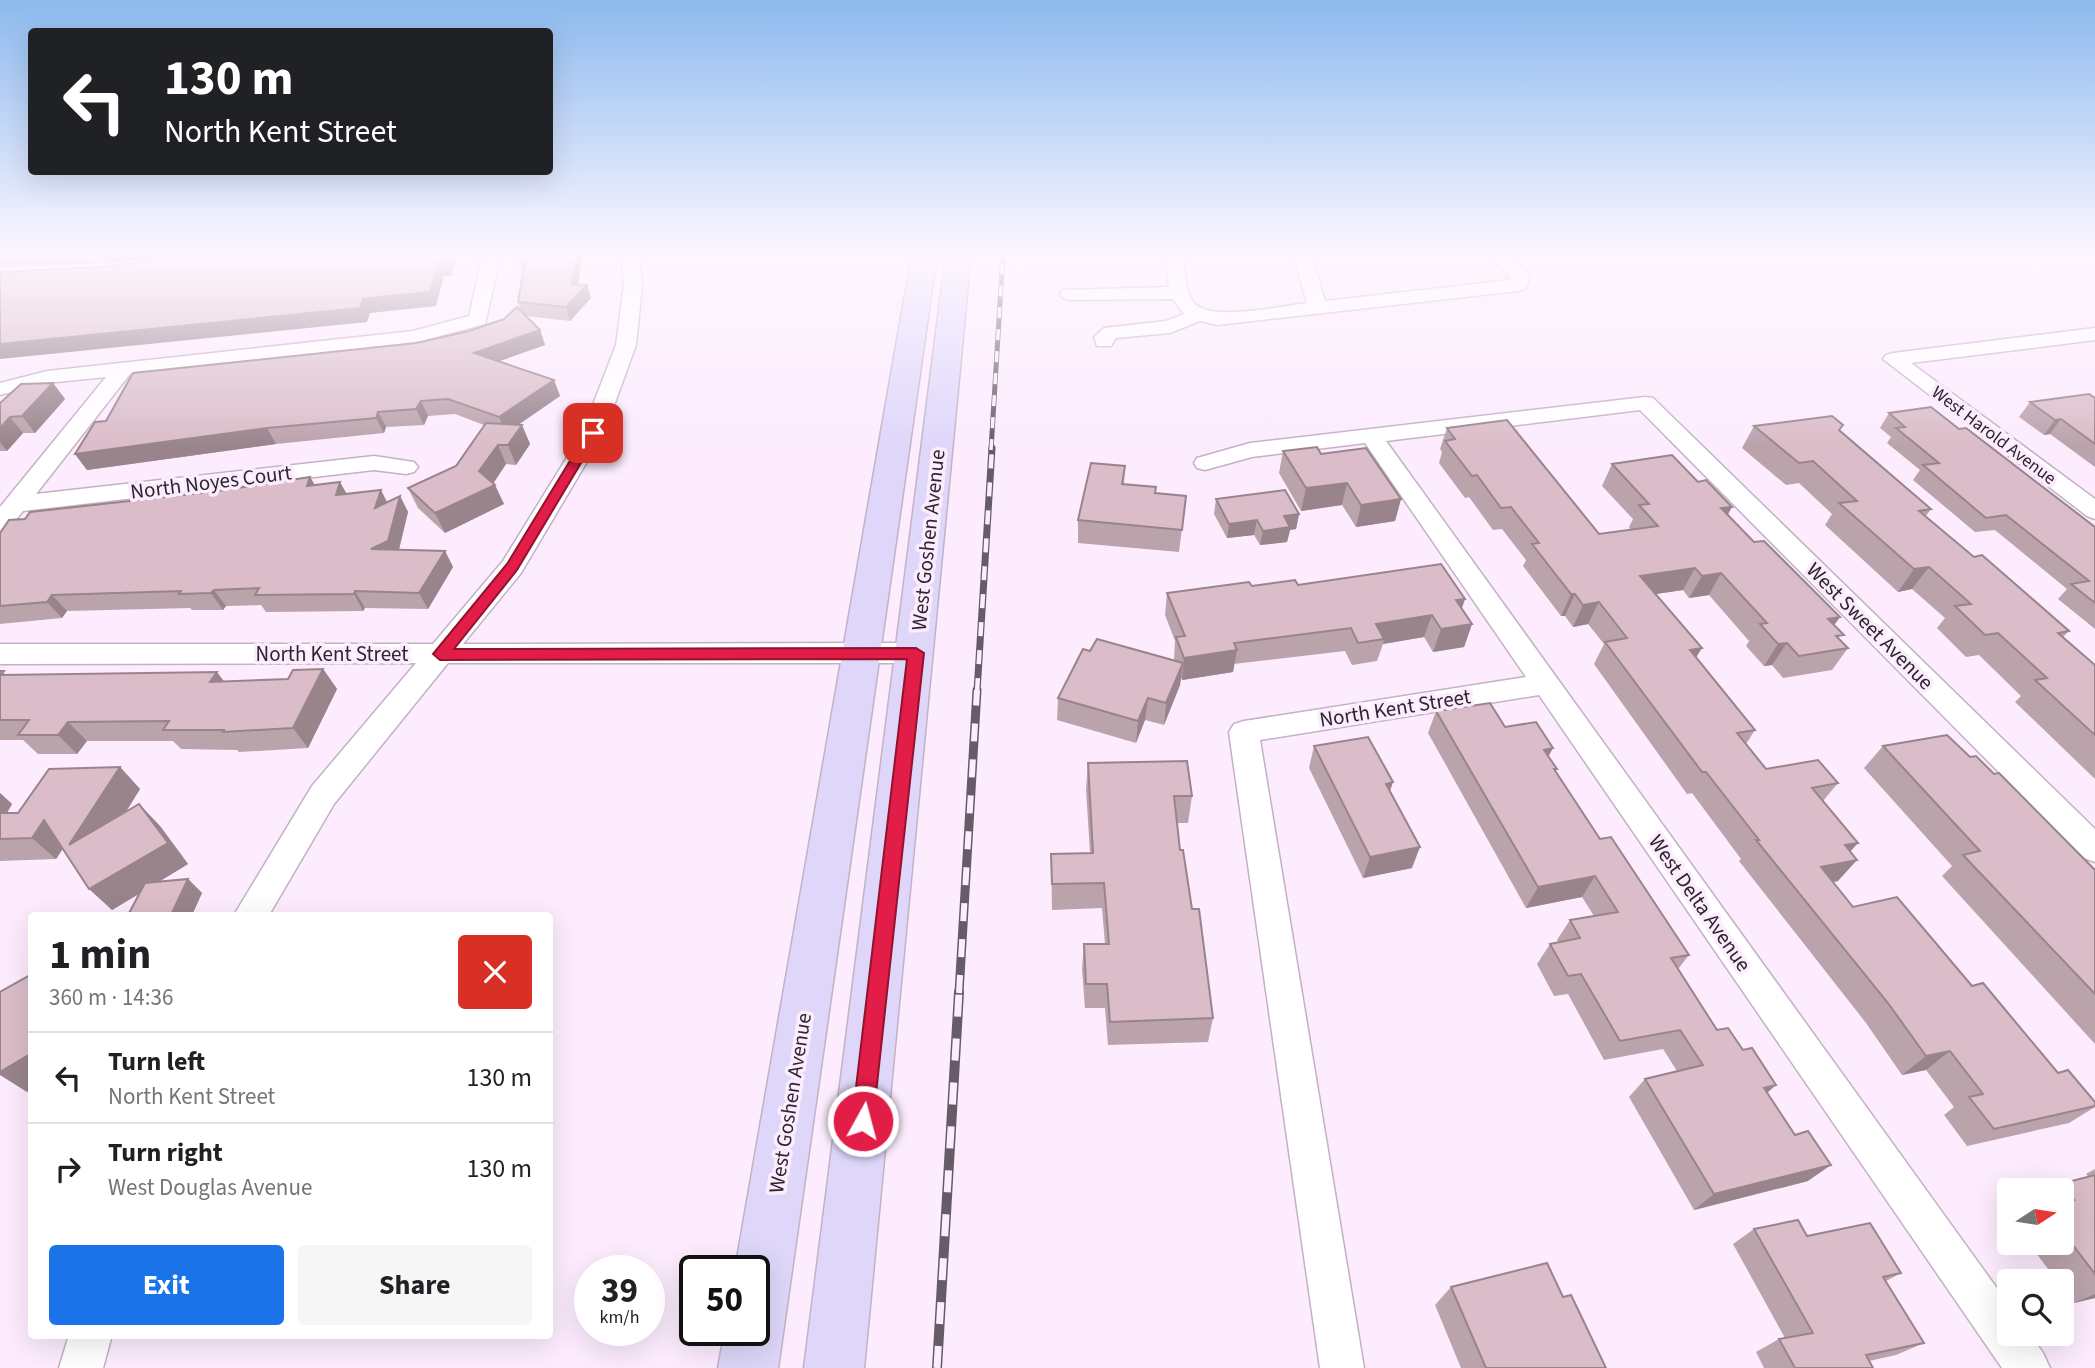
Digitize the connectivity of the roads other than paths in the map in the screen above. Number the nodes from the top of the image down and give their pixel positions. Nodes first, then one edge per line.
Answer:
1 (478, 318) edge
2 (630, 318) edge
3 (915, 318) edge
4 (952, 318) edge
5 (1186, 318) edge
6 (1209, 318) edge
7 (1238, 318) edge
8 (2095, 334) edge
9 (1104, 342) dead end
10 (123, 370) junction
11 (0, 389) edge
12 (1372, 437) junction
13 (1205, 463) dead end
14 (406, 467) dead end
15 (15, 504) junction
16 (2095, 511) edge
17 (0, 523) edge
18 (916, 653) junction
19 (0, 654) edge
20 (440, 654) junction
21 (861, 655) junction
22 (1546, 684) junction
23 (2095, 849) edge
24 (253, 912) edge
25 (766, 1255) edge
26 (90, 1339) edge
27 (751, 1346) edge
28 (80, 1368) edge
29 (748, 1368) edge
30 (834, 1368) edge
31 (1342, 1368) edge
32 (2028, 1368) edge

1 - 10 street
2 - 20 street
3 - 21 main road, West Goshen Avenue
4 - 18 main road, West Goshen Avenue
5 - 9 street
6 - 7 street
8 - 16 street, West Harold Avenue
10 - 11 street
10 - 15 street
12 - 13 street
12 - 22 street, West Delta Avenue
12 - 23 street, West Sweet Avenue
14 - 15 street, North Noyes Court
15 - 17 street
18 - 21 street, North Kent Street
18 - 30 main road, West Goshen Avenue
19 - 20 street, North Kent Street
20 - 21 street, North Kent Street
20 - 24 street
21 - 25 main road, West Goshen Avenue
22 - 31 street, North Kent Street
22 - 32 street, West Delta Avenue
26 - 28 street
27 - 29 main road, West Goshen Avenue

